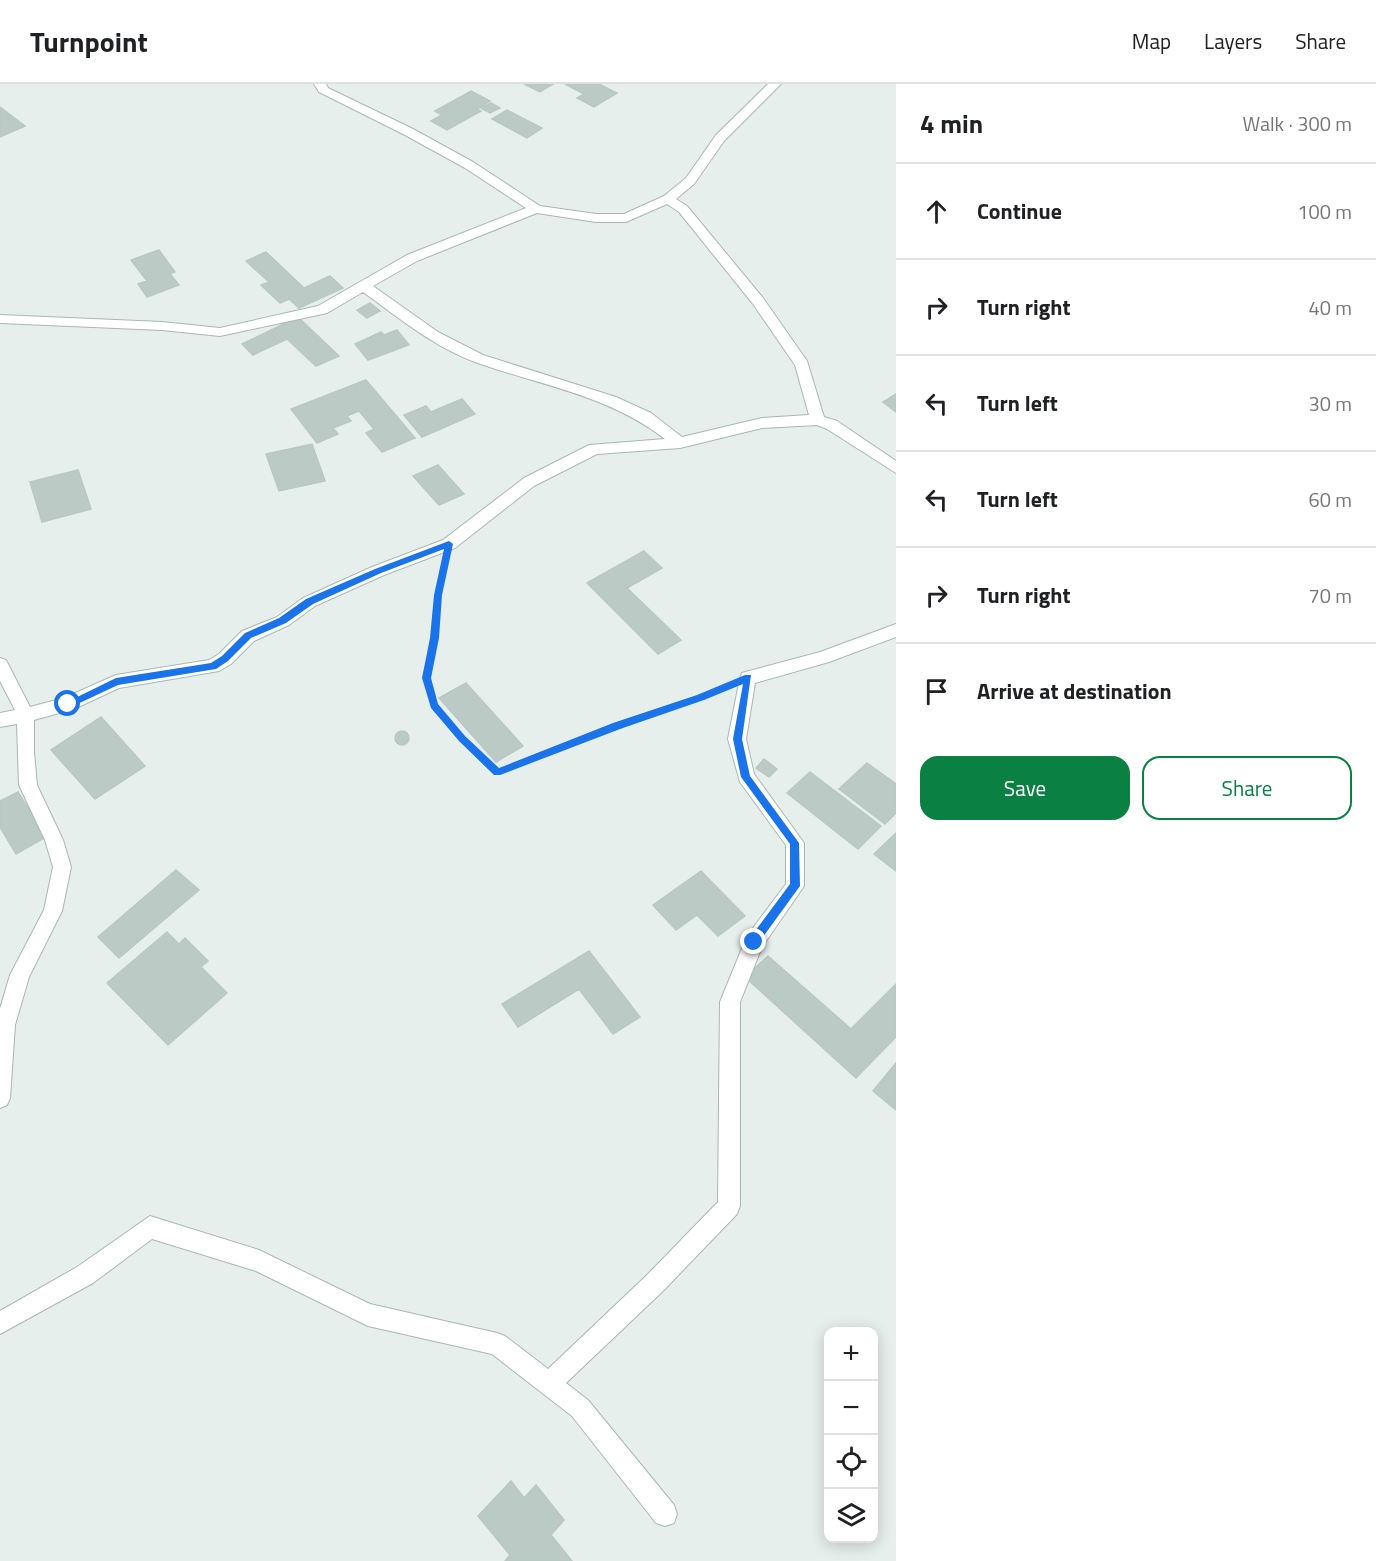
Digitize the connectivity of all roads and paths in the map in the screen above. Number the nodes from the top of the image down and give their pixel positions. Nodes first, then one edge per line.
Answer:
1 (320, 84) edge
2 (776, 84) edge
3 (668, 199) junction
4 (536, 209) junction
5 (363, 286) junction
6 (0, 319) edge
7 (818, 420) junction
8 (680, 443) junction
9 (896, 468) edge
10 (449, 544) junction
11 (896, 630) edge
12 (0, 665) edge
13 (748, 678) junction
14 (26, 715) junction
15 (0, 720) edge
16 (0, 1098) edge
17 (0, 1323) edge
18 (549, 1384) junction
19 (665, 1514) dead end

1 - 4 street
2 - 3 street
3 - 4 street
3 - 7 street
4 - 5 street
5 - 6 street
5 - 8 street
7 - 8 street
7 - 9 street
8 - 10 street
10 - 13 path
10 - 14 street
11 - 13 street
12 - 14 street
13 - 18 street
14 - 15 street
14 - 16 street
17 - 18 street
18 - 19 street

